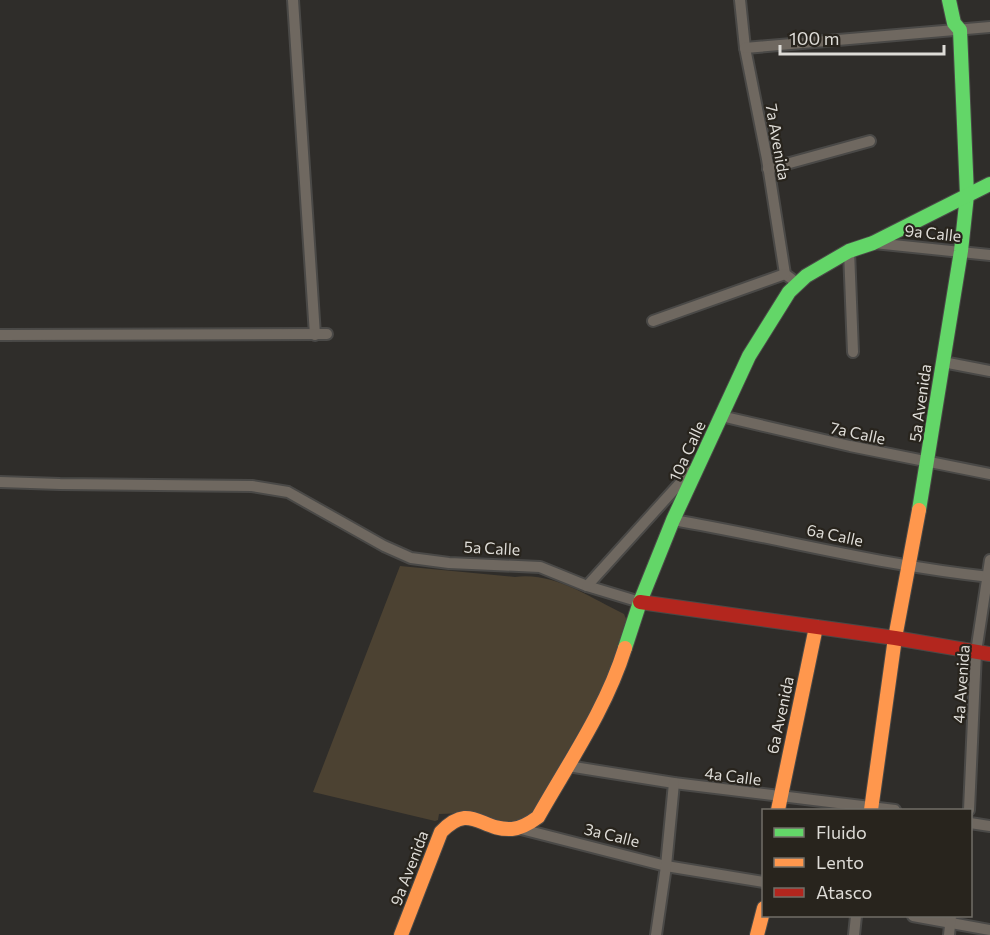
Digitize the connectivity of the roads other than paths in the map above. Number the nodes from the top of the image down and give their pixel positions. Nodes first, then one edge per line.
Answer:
1 (292, 0) edge
2 (743, 0) edge
3 (949, 0) edge
4 (990, 27) edge
5 (960, 30) junction
6 (745, 48) junction
7 (870, 141) dead end
8 (768, 169) junction
9 (990, 184) edge
10 (967, 195) junction
11 (873, 243) junction
12 (849, 251) junction
13 (961, 251) junction
14 (990, 255) edge
15 (785, 274) junction
16 (797, 283) junction
17 (653, 321) dead end
18 (315, 334) junction
19 (327, 334) dead end
20 (0, 335) edge
21 (853, 352) dead end
22 (943, 362) junction
23 (990, 371) edge
24 (721, 416) junction
25 (700, 462) junction
26 (928, 463) junction
27 (990, 474) edge
28 (0, 482) edge
29 (673, 520) junction
30 (990, 560) edge
31 (908, 566) junction
32 (989, 577) edge
33 (587, 586) junction
34 (640, 602) junction
35 (816, 627) junction
36 (895, 638) junction
37 (983, 653) edge
38 (568, 766) junction
39 (674, 783) junction
40 (779, 804) edge
41 (871, 808) edge
42 (969, 809) edge
43 (454, 818) joint
44 (972, 823) edge
45 (990, 826) edge
46 (521, 829) junction
47 (666, 866) junction
48 (762, 882) edge
49 (762, 916) edge
50 (856, 917) edge
51 (932, 917) edge
52 (951, 919) edge
53 (990, 930) edge
54 (401, 935) edge
55 (656, 935) edge
56 (757, 935) edge
57 (854, 935) edge
58 (949, 935) edge

1 - 18 street
2 - 6 street, 7a Avenida
3 - 5 street, 5a Avenida
4 - 5 street
5 - 6 street
5 - 10 street, 5a Avenida
6 - 8 street, 7a Avenida
7 - 8 street
8 - 15 street, 7a Avenida
9 - 10 street, 10a Calle
10 - 11 street, 10a Calle
10 - 13 street, 5a Avenida
11 - 12 street, 10a Calle
11 - 13 street, 9a Calle
12 - 16 street, 10a Calle
12 - 21 street
13 - 14 street, 9a Calle
13 - 22 street, 5a Avenida
15 - 16 street
15 - 17 street
16 - 24 street, 10a Calle
18 - 19 street
18 - 20 street
22 - 23 street
22 - 26 street, 5a Avenida
24 - 25 street, 10a Calle
24 - 26 street, 7a Calle
25 - 29 street, 10a Calle
25 - 33 street
26 - 27 street, 7a Calle
26 - 31 street, 5a Avenida
28 - 33 street, 5a Calle
29 - 31 street, 6a Calle
29 - 34 street, 10a Calle
30 - 32 street, 4a Avenida
31 - 32 street, 6a Calle
31 - 36 street, 5a Avenida
32 - 37 street, 4a Avenida
33 - 34 street, 5a Calle
34 - 35 street, 5a Calle
34 - 38 street, 10a Calle
35 - 36 street, 5a Calle
35 - 40 street, 6a Avenida
36 - 37 street, 5a Calle
36 - 41 street, 5a Avenida
37 - 42 street, 4a Avenida
38 - 39 street, 4a Calle
38 - 46 street, 10a Calle
39 - 40 street, 4a Calle
39 - 47 street
40 - 41 street, 4a Calle
43 - 46 street, 3a Calle
43 - 54 street, 9a Avenida
44 - 45 street
46 - 47 street, 3a Calle
47 - 48 street, 3a Calle
47 - 55 street
49 - 56 street
50 - 57 street
51 - 52 street
52 - 53 street
52 - 58 street

